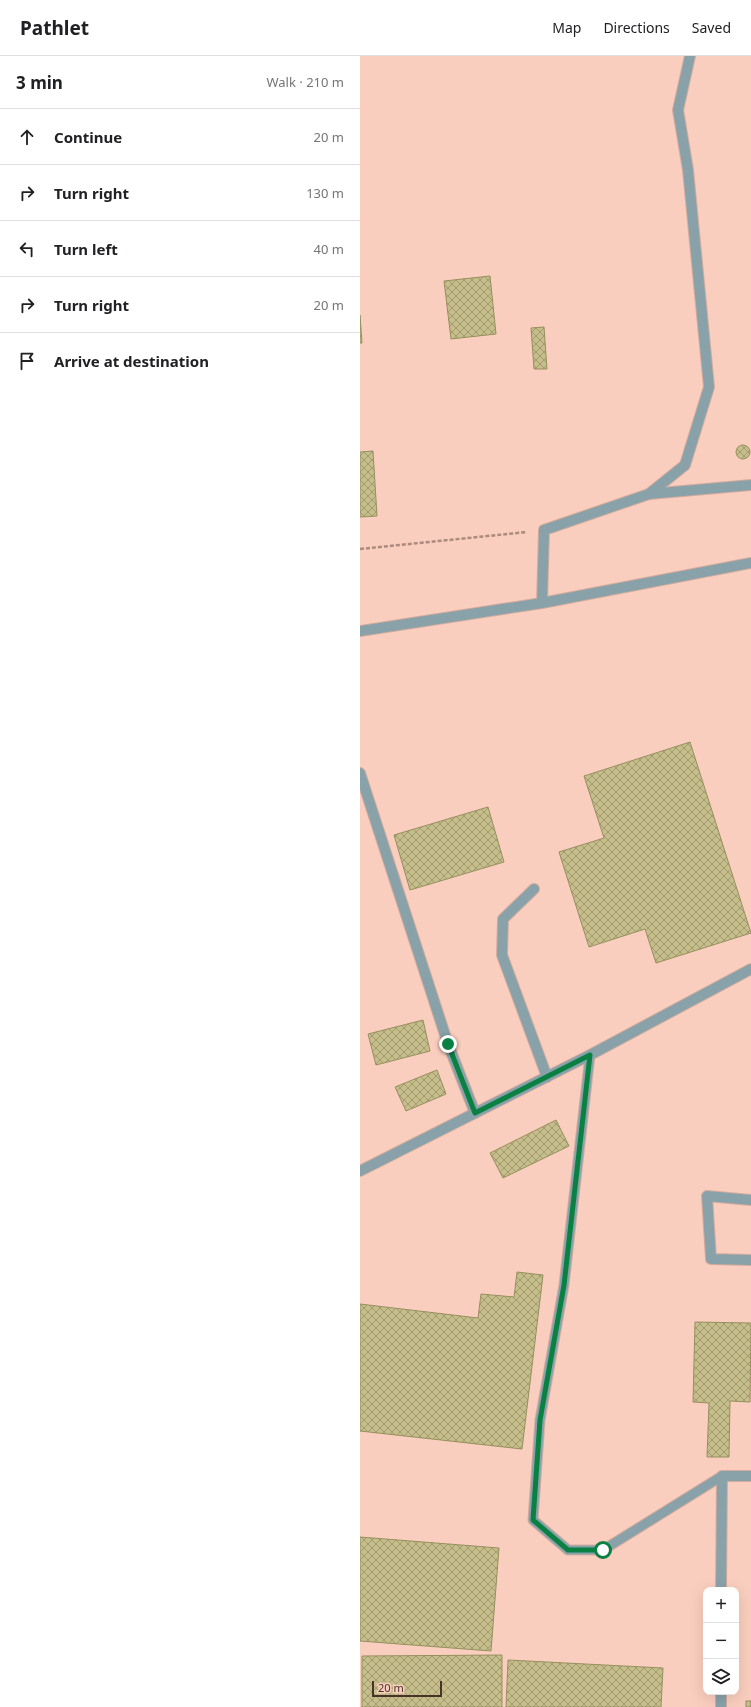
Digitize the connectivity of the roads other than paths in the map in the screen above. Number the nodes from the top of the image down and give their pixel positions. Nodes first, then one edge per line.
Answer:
1 (690, 56) edge
2 (751, 485) edge
3 (649, 494) junction
4 (751, 563) edge
5 (542, 603) junction
6 (360, 631) edge
7 (360, 773) edge
8 (534, 889) dead end
9 (751, 969) edge
10 (590, 1055) junction
11 (547, 1077) junction
12 (475, 1113) junction
13 (360, 1171) edge
14 (751, 1200) edge
15 (751, 1260) edge
16 (722, 1476) junction
17 (751, 1476) edge
18 (721, 1587) edge
19 (721, 1695) edge
20 (721, 1707) edge

1 - 3 street
2 - 3 street
3 - 5 street
4 - 5 street
5 - 6 street
7 - 12 street
8 - 11 street
9 - 10 street
10 - 11 street
10 - 16 lane
11 - 12 street
12 - 13 street
14 - 15 street
16 - 17 street
16 - 18 street
19 - 20 street

